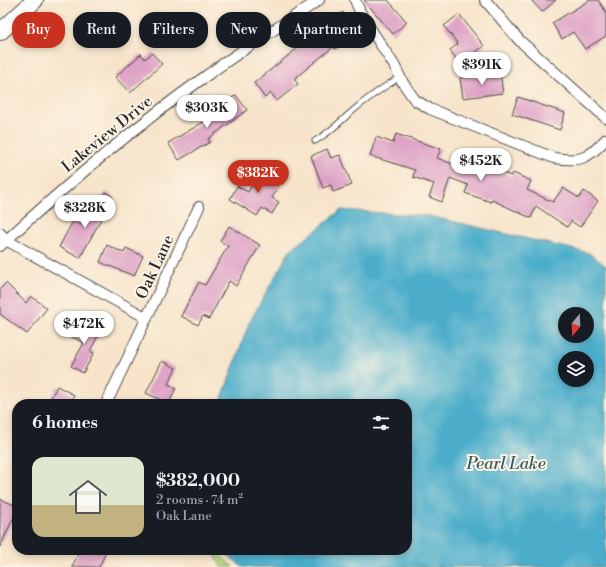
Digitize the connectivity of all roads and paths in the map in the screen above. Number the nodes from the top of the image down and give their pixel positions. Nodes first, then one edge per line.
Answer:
1 (35, 0) edge
2 (319, 0) edge
3 (355, 0) edge
4 (486, 0) edge
5 (0, 32) edge
6 (400, 77) junction
7 (606, 118) edge
8 (606, 139) edge
9 (316, 141) dead end
10 (199, 207) dead end
11 (2, 240) edge
12 (147, 318) junction
13 (108, 399) edge

1 - 5 main road
2 - 11 street, Lakeview Drive
3 - 6 street
4 - 7 street
6 - 8 street
6 - 9 lane
10 - 12 street, Oak Lane
11 - 12 street
12 - 13 street, Oak Lane

